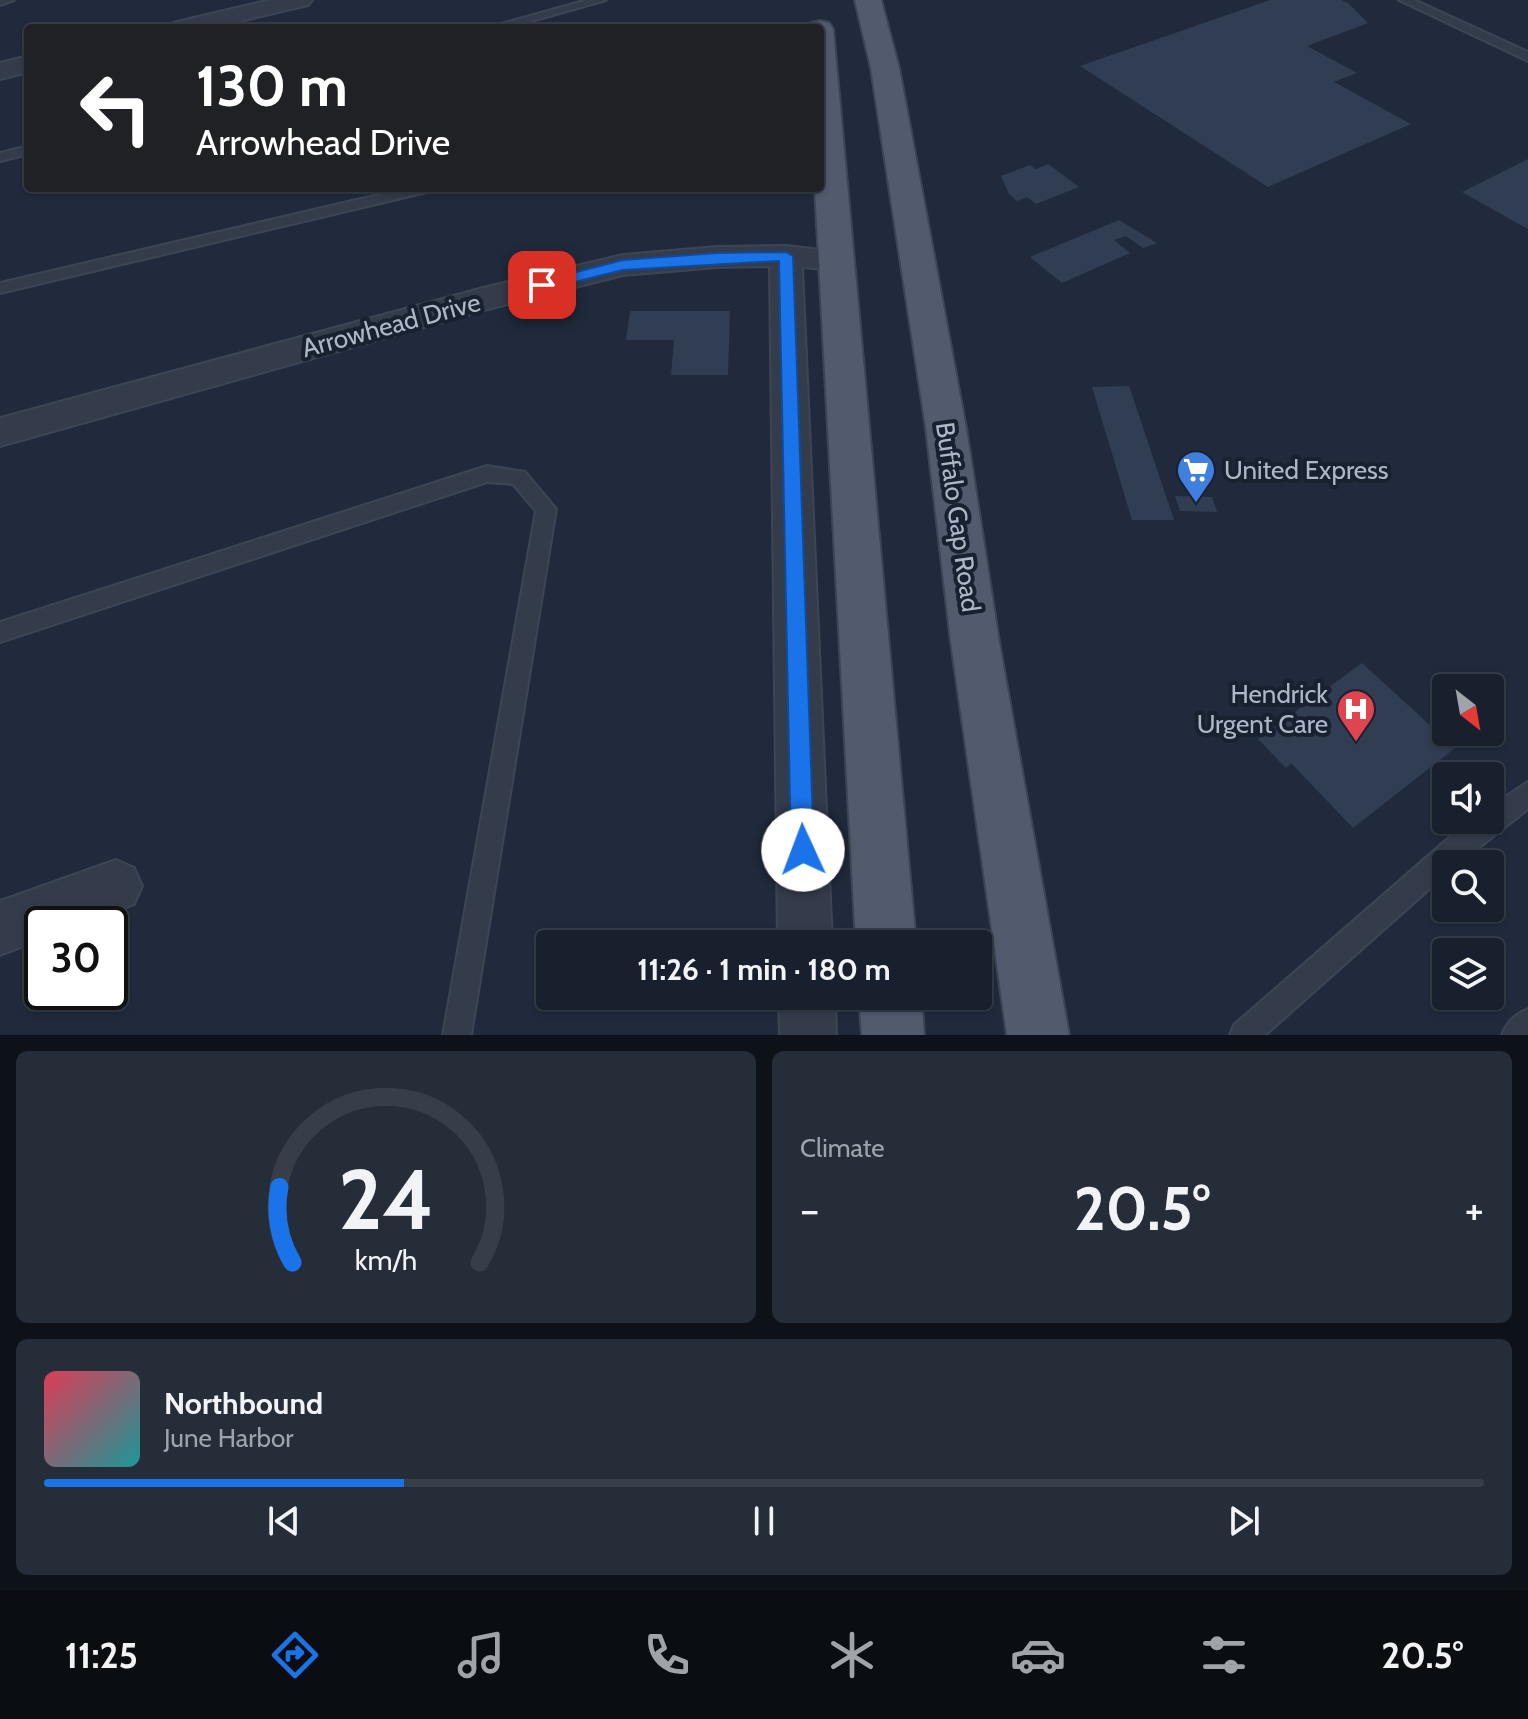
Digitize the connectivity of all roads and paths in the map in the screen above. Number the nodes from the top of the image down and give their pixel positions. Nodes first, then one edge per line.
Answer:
1 (8, 0) edge
2 (300, 0) edge
3 (600, 0) edge
4 (817, 0) edge
5 (868, 0) edge
6 (1405, 0) edge
7 (0, 2) edge
8 (198, 24) edge
9 (508, 24) edge
10 (819, 24) edge
11 (1528, 57) edge
12 (24, 65) edge
13 (0, 71) edge
14 (824, 109) edge
15 (24, 151) edge
16 (0, 157) edge
17 (410, 192) edge
18 (786, 256) junction
19 (837, 260) junction
20 (0, 288) edge
21 (0, 432) edge
22 (0, 632) edge
23 (1528, 794) edge
24 (116, 886) dead end
25 (0, 928) edge
26 (805, 930) edge
27 (885, 930) edge
28 (807, 1010) edge
29 (891, 1010) edge
30 (1528, 1023) edge
31 (457, 1035) edge
32 (808, 1035) edge
33 (893, 1035) edge
34 (1038, 1035) edge
35 (1244, 1035) edge
36 (1516, 1035) edge

1 - 7 lane
2 - 8 street
3 - 9 lane
4 - 10 main road
5 - 34 main road, Buffalo Gap Road
6 - 11 lane
12 - 13 street
14 - 19 main road
15 - 16 lane
17 - 20 lane
18 - 19 street, Arrowhead Drive
18 - 21 street, Arrowhead Drive
18 - 26 street
19 - 27 main road
22 - 31 lane
23 - 35 lane
24 - 25 street
28 - 32 street
29 - 33 main road
30 - 36 lane

